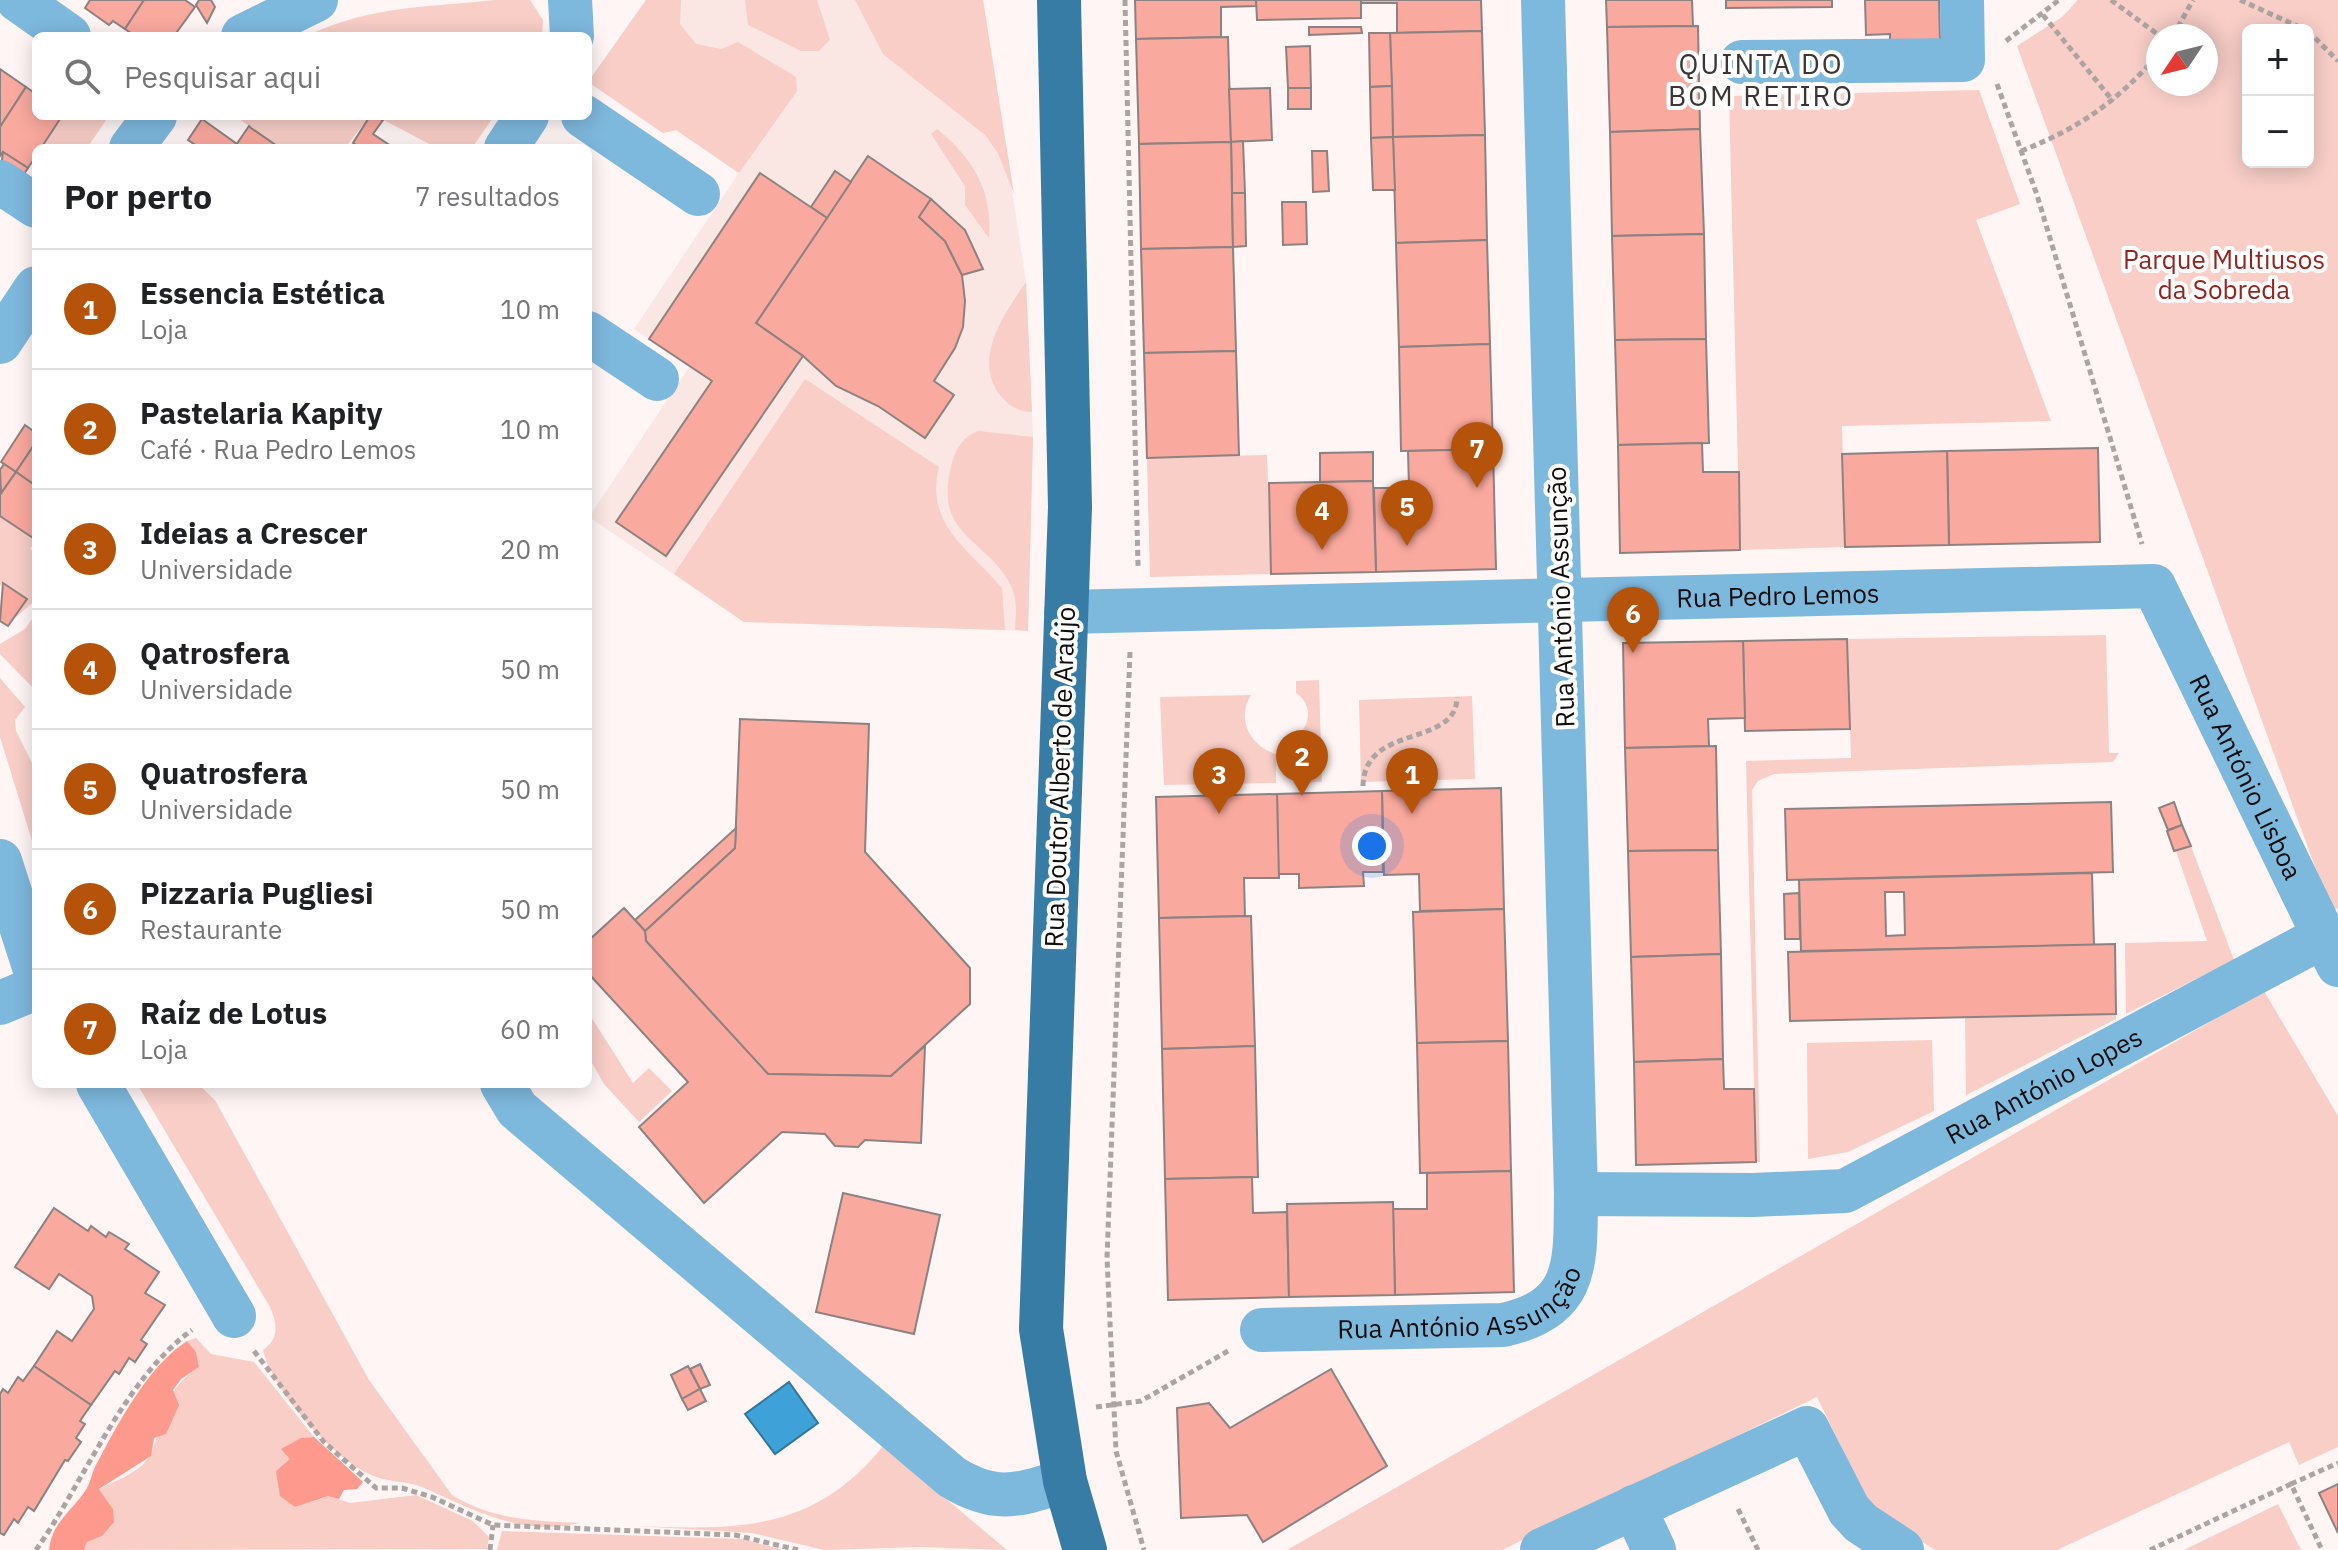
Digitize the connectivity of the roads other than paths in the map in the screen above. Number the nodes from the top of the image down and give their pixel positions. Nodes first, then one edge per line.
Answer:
1 (18, 0) edge
2 (570, 0) edge
3 (1059, 0) edge
4 (1543, 0) edge
5 (1962, 0) edge
6 (308, 1) edge
7 (63, 32) edge
8 (250, 32) edge
9 (572, 32) edge
10 (1742, 62) dead end
11 (152, 120) edge
12 (524, 120) edge
13 (589, 120) edge
14 (134, 144) edge
15 (509, 144) edge
16 (0, 182) edge
17 (698, 194) dead end
18 (32, 203) edge
19 (32, 294) edge
20 (592, 336) edge
21 (0, 342) edge
22 (657, 379) dead end
23 (2154, 586) joint
24 (1560, 602) junction
25 (1066, 612) junction
26 (0, 861) edge
27 (2331, 951) edge
28 (16, 996) edge
29 (100, 1088) edge
30 (504, 1088) edge
31 (1576, 1194) junction
32 (234, 1316) road end
33 (1262, 1330) road end
34 (1065, 1481) junction
35 (1634, 1507) junction
36 (1085, 1550) edge
37 (1542, 1550) edge
38 (1654, 1550) edge
39 (1902, 1550) edge

1 - 7 street
2 - 9 street
3 - 25 main road, Rua Doutor Alberto de Araújo
4 - 24 street, Rua António Assunção
5 - 10 street
6 - 8 street
11 - 14 street
12 - 15 street
13 - 17 street
16 - 18 street
19 - 21 street
20 - 22 street
23 - 24 street, Rua Pedro Lemos
23 - 27 street, Rua António Lisboa
24 - 25 street, Rua Pedro Lemos
24 - 31 street, Rua António Assunção
25 - 34 main road, Rua Doutor Alberto de Araújo
26 - 28 street
27 - 31 street, Rua António Lopes
29 - 32 street
30 - 34 street
31 - 33 street, Rua António Assunção
34 - 36 main road, Rua Doutor Alberto de Araújo
35 - 37 street
35 - 38 street
35 - 39 street

